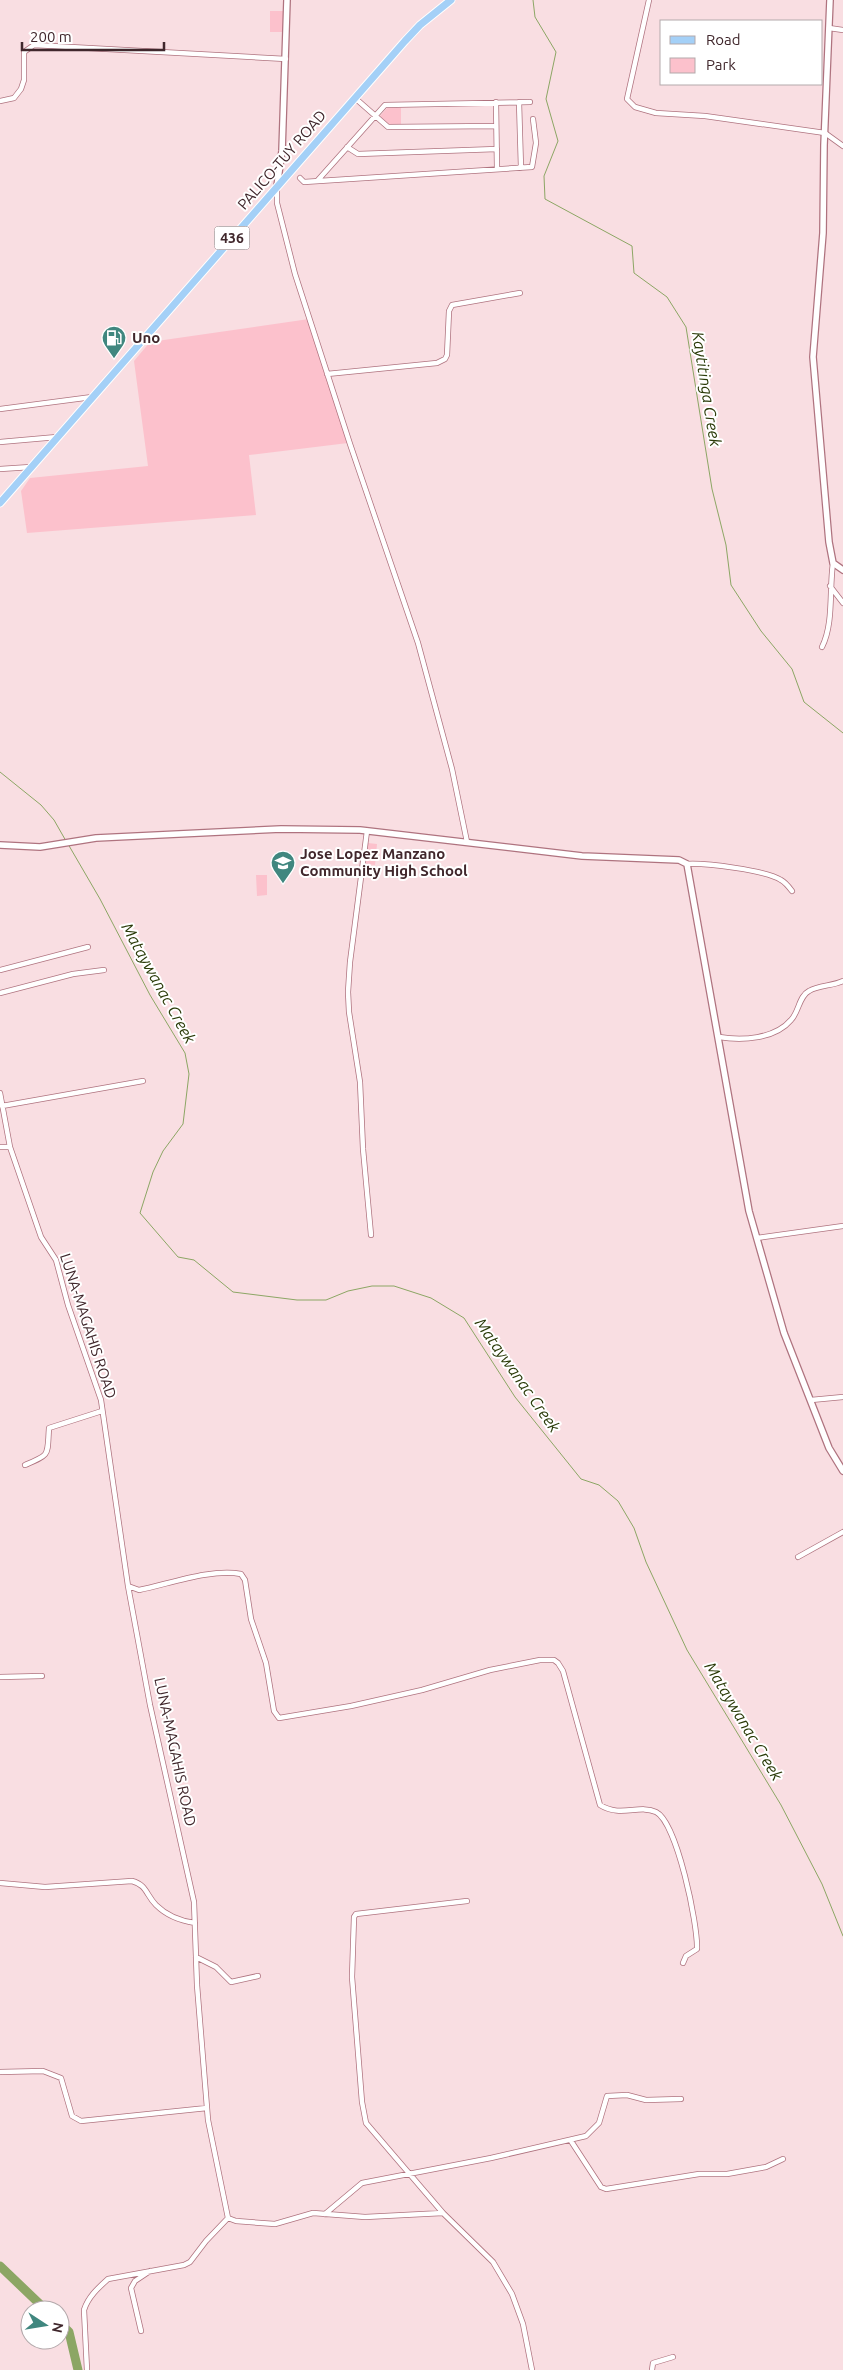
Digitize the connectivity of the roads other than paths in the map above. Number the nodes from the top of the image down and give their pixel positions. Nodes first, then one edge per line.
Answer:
1 (287, 0) edge
2 (451, 0) edge
3 (649, 0) edge
4 (830, 0) edge
5 (829, 28) junction
6 (843, 30) edge
7 (286, 59) junction
8 (355, 98) junction
9 (0, 101) edge
10 (496, 102) junction
11 (519, 102) junction
12 (530, 102) dead end
13 (374, 116) junction
14 (532, 119) dead end
15 (496, 126) junction
16 (825, 133) junction
17 (843, 146) edge
18 (347, 147) junction
19 (497, 149) junction
20 (521, 168) junction
21 (497, 169) junction
22 (300, 178) dead end
23 (318, 181) junction
24 (277, 186) junction
25 (520, 293) dead end
26 (327, 374) junction
27 (92, 398) junction
28 (0, 409) edge
29 (58, 437) junction
30 (0, 442) edge
31 (32, 467) junction
32 (0, 469) edge
33 (0, 503) edge
34 (834, 563) junction
35 (843, 570) edge
36 (830, 586) junction
37 (843, 603) edge
38 (822, 647) dead end
39 (367, 831) junction
40 (467, 842) junction
41 (0, 845) edge
42 (687, 864) junction
43 (792, 891) dead end
44 (88, 947) dead end
45 (0, 970) edge
46 (104, 970) dead end
47 (843, 981) edge
48 (0, 993) edge
49 (719, 1037) junction
50 (142, 1081) dead end
51 (0, 1093) edge
52 (2, 1106) junction
53 (0, 1147) edge
54 (10, 1147) junction
55 (843, 1226) edge
56 (371, 1235) dead end
57 (756, 1238) junction
58 (843, 1397) edge
59 (811, 1400) junction
60 (102, 1411) junction
61 (25, 1465) dead end
62 (843, 1470) edge
63 (843, 1532) edge
64 (798, 1557) dead end
65 (128, 1586) junction
66 (42, 1676) dead end
67 (0, 1677) edge
68 (0, 1883) edge
69 (467, 1901) dead end
70 (195, 1923) junction
71 (196, 1957) junction
72 (684, 1963) dead end
73 (258, 1976) dead end
74 (0, 2072) edge
75 (681, 2099) dead end
76 (207, 2108) junction
77 (570, 2141) junction
78 (783, 2159) dead end
79 (408, 2173) junction
80 (443, 2213) junction
81 (324, 2214) junction
82 (228, 2218) junction
83 (151, 2270) junction
84 (141, 2331) dead end
85 (673, 2357) dead end
86 (87, 2370) edge
87 (532, 2370) edge
88 (652, 2370) edge

1 - 7 street
2 - 8 main road, PALICO-TUY ROAD / 436
3 - 16 street
4 - 5 street
5 - 6 street
5 - 16 street
7 - 9 street
7 - 24 street
8 - 13 street
8 - 24 main road, PALICO-TUY ROAD / 436
10 - 11 street
10 - 13 street
10 - 15 street
11 - 12 street
11 - 20 street
13 - 15 street
13 - 18 street
14 - 20 street
15 - 19 street
16 - 17 street
16 - 34 street
18 - 19 street
18 - 23 street
19 - 21 street
20 - 21 street
21 - 23 street
22 - 23 street
24 - 26 street
24 - 27 main road, PALICO-TUY ROAD / 436
25 - 26 street
26 - 40 street
27 - 28 street
27 - 29 main road, PALICO-TUY ROAD / 436
29 - 30 street
29 - 31 main road, PALICO-TUY ROAD / 436
31 - 32 street
31 - 33 main road, PALICO-TUY ROAD / 436
34 - 35 street
34 - 36 street
36 - 37 street
36 - 38 street
39 - 40 street
39 - 41 street
39 - 56 street
40 - 42 street
42 - 43 street
42 - 49 street
44 - 45 street
46 - 48 street
47 - 49 street
49 - 57 street
50 - 52 street
51 - 52 street, LUNA-MAGAHIS ROAD
52 - 54 street, LUNA-MAGAHIS ROAD
53 - 54 street
54 - 60 street, LUNA-MAGAHIS ROAD
55 - 57 street
57 - 59 street
58 - 59 street
59 - 62 street
60 - 61 street
60 - 65 street, LUNA-MAGAHIS ROAD
63 - 64 street
65 - 70 street, LUNA-MAGAHIS ROAD
65 - 72 street
66 - 67 street
68 - 70 street
69 - 79 street
70 - 71 street, LUNA-MAGAHIS ROAD
71 - 73 street
71 - 76 street, LUNA-MAGAHIS ROAD
74 - 76 street
75 - 77 street
76 - 82 street, LUNA-MAGAHIS ROAD
77 - 78 street
77 - 79 street
79 - 80 street
79 - 81 street
80 - 81 street
80 - 87 street
81 - 82 street
82 - 83 street
83 - 84 street
83 - 86 street
85 - 88 street

